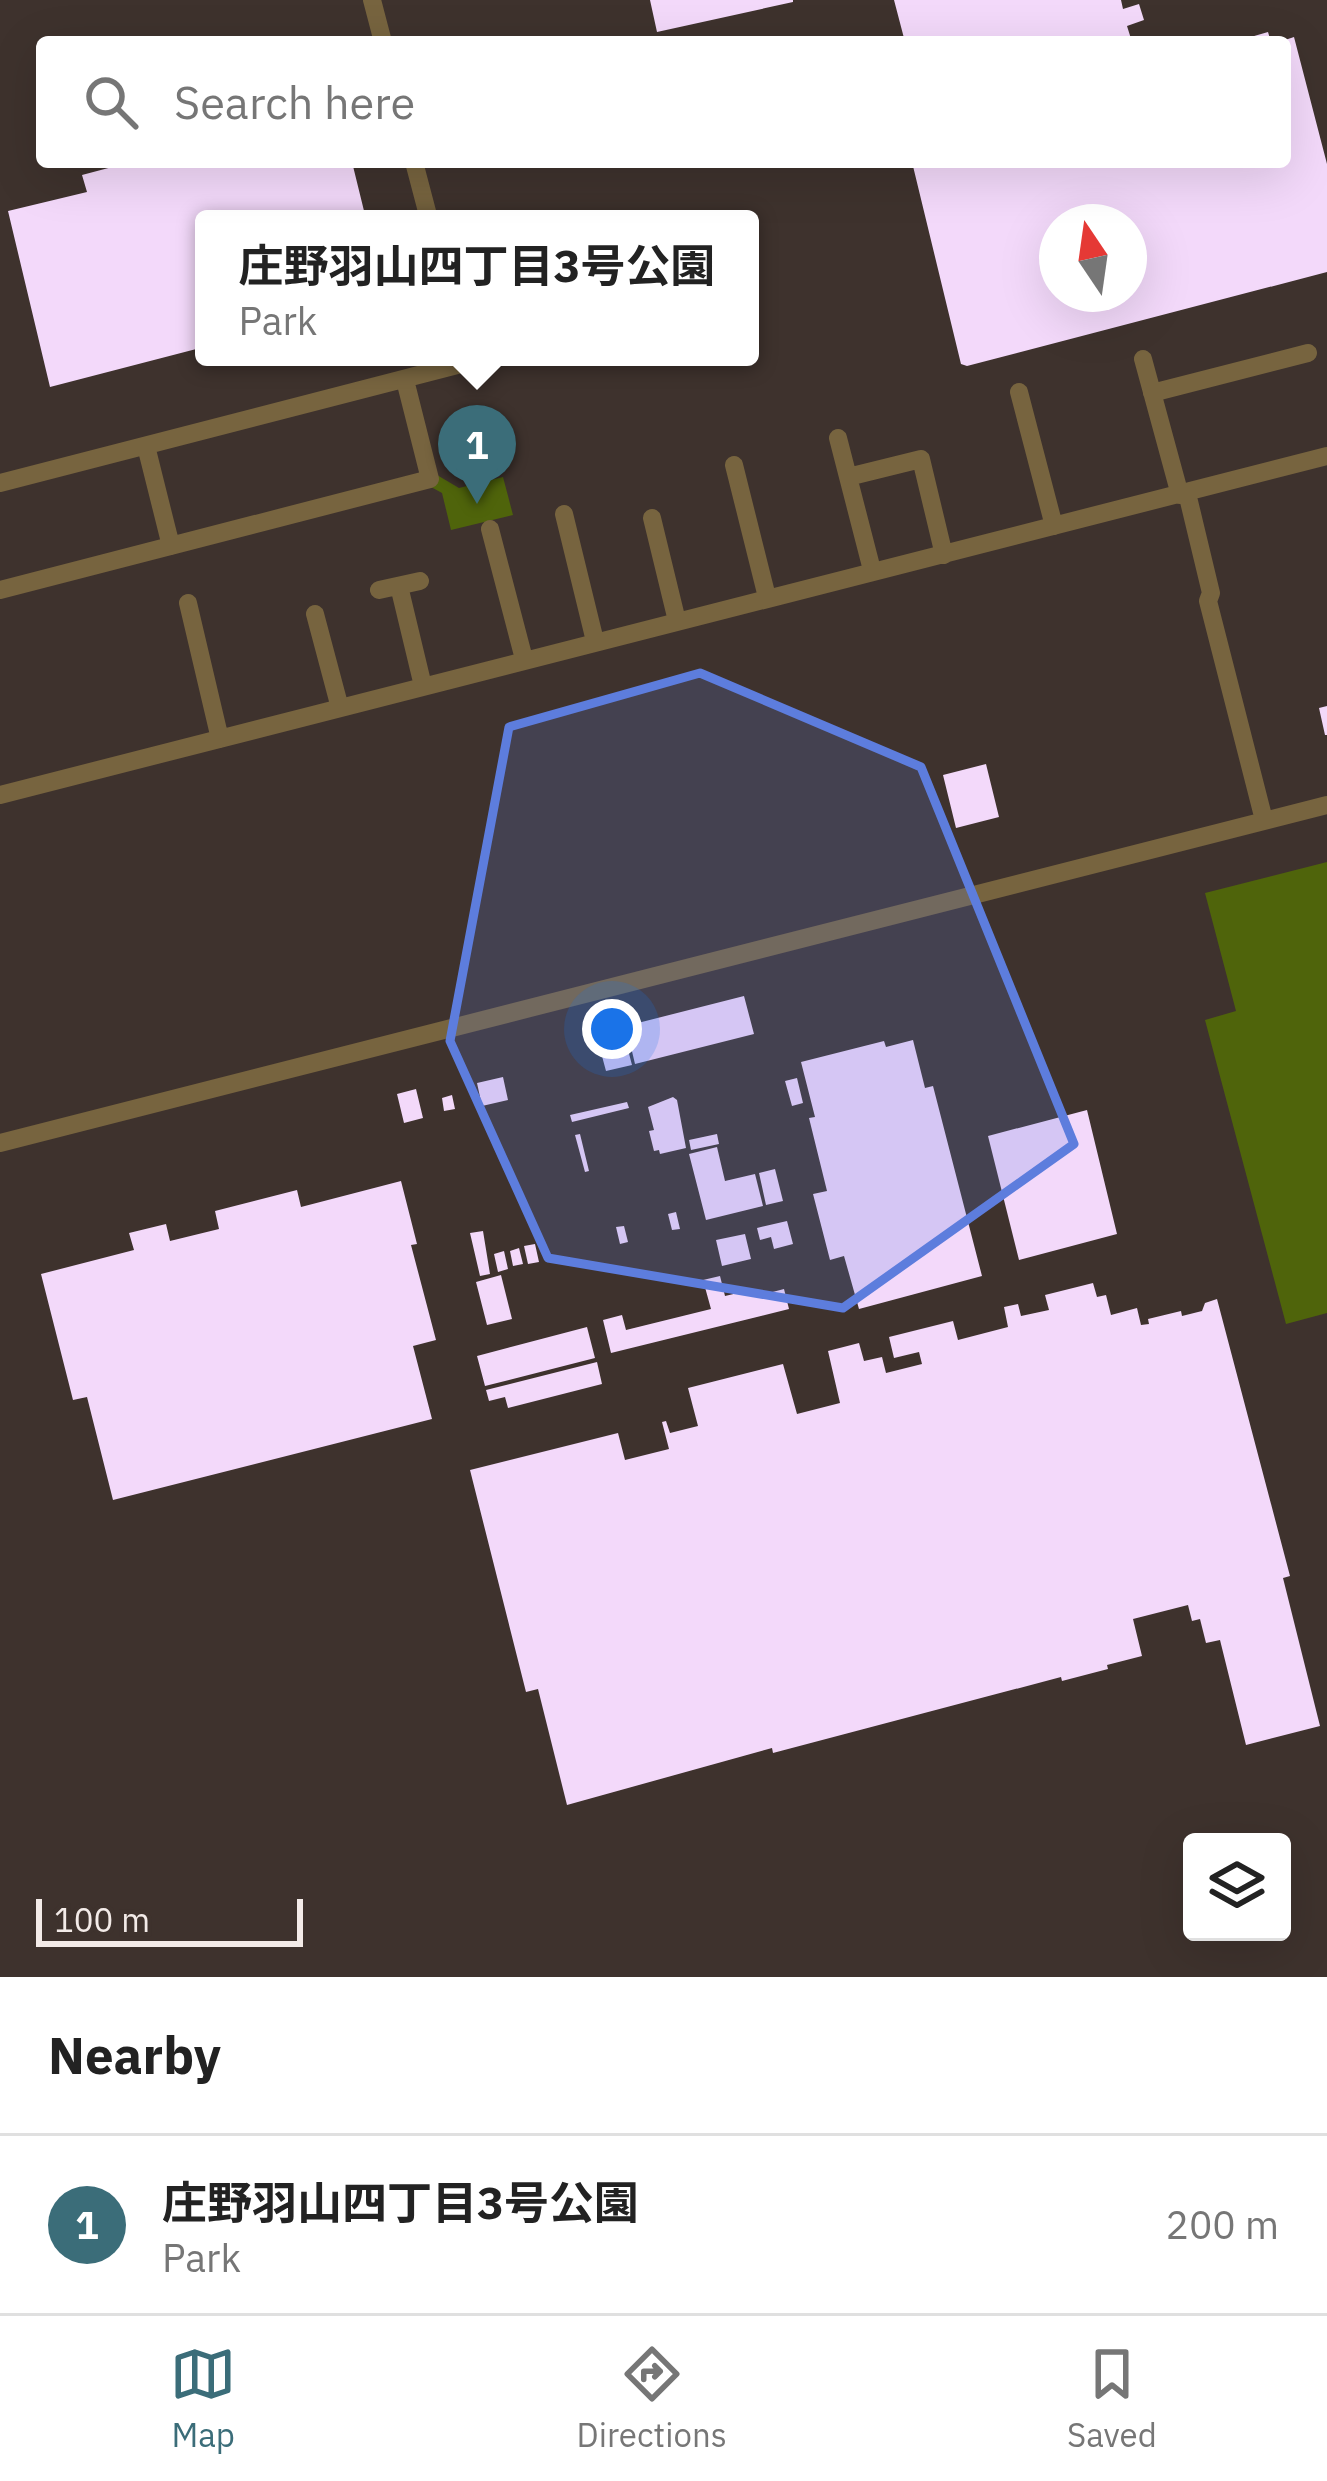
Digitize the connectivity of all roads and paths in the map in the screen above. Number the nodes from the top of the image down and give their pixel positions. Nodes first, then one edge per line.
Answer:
1 (372, 0) edge
2 (381, 36) edge
3 (416, 168) edge
4 (427, 210) edge
5 (1308, 353) dead end
6 (1143, 358) dead end
7 (454, 366) edge
8 (405, 380) junction
9 (1019, 392) dead end
10 (1152, 393) junction
11 (838, 438) dead end
12 (146, 446) junction
13 (1327, 456) edge
14 (734, 465) dead end
15 (848, 477) junction
16 (0, 483) edge
17 (1183, 494) junction
18 (564, 514) dead end
19 (652, 518) dead end
20 (1054, 526) junction
21 (490, 529) dead end
22 (171, 547) junction
23 (944, 555) junction
24 (872, 570) junction
25 (420, 581) dead end
26 (0, 590) edge
27 (766, 598) junction
28 (188, 603) dead end
29 (315, 614) dead end
30 (677, 621) junction
31 (595, 641) junction
32 (524, 659) junction
33 (424, 686) junction
34 (340, 708) junction
35 (220, 739) junction
36 (0, 795) edge
37 (1327, 805) edge
38 (1264, 820) junction
39 (0, 1143) edge

1 - 2 street
3 - 4 street
5 - 10 street
6 - 10 street
7 - 8 street
8 - 12 street
8 - 22 street
9 - 20 street
10 - 17 street
11 - 15 street
12 - 16 street
12 - 22 street
13 - 17 street
14 - 27 street
15 - 23 street
15 - 24 street
17 - 20 street
17 - 38 street
18 - 31 street
19 - 30 street
20 - 23 street
21 - 32 street
22 - 26 street
23 - 24 street
24 - 27 street
25 - 33 street
27 - 30 street
28 - 35 street
29 - 34 street
30 - 31 street
31 - 32 street
32 - 33 street
33 - 34 street
34 - 35 street
35 - 36 street
37 - 38 street
38 - 39 street

